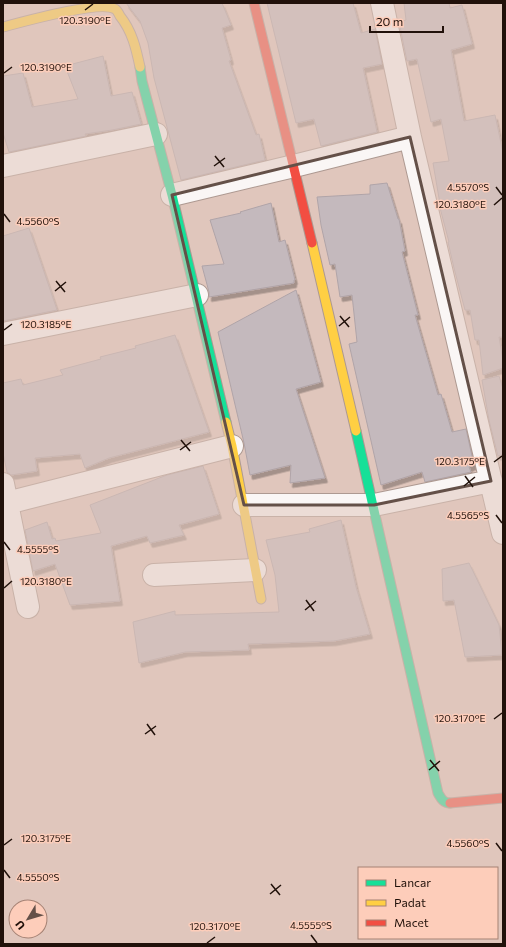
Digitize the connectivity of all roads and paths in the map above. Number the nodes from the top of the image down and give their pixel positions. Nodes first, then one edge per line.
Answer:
1 (254, 3) edge
2 (382, 3) edge
3 (3, 27) edge
4 (156, 134) junction
5 (410, 137) junction
6 (3, 166) edge
7 (294, 166) junction
8 (172, 195) junction
9 (197, 295) junction
10 (3, 334) edge
11 (232, 446) junction
12 (491, 481) junction
13 (5, 494) edge
14 (244, 504) junction
15 (374, 505) junction
16 (503, 533) edge
17 (255, 570) junction
18 (154, 575) dead end
19 (261, 599) dead end
20 (28, 607) dead end
21 (503, 798) edge

1 - 7 street
2 - 5 street
3 - 4 street
4 - 6 street
4 - 8 street
5 - 7 street
5 - 12 street
7 - 8 street
7 - 15 street
8 - 9 street
9 - 10 street
9 - 11 street
11 - 13 street
11 - 14 street
12 - 15 street
12 - 16 street
13 - 20 street
14 - 15 street
14 - 17 street
15 - 21 street
17 - 18 street
17 - 19 street

